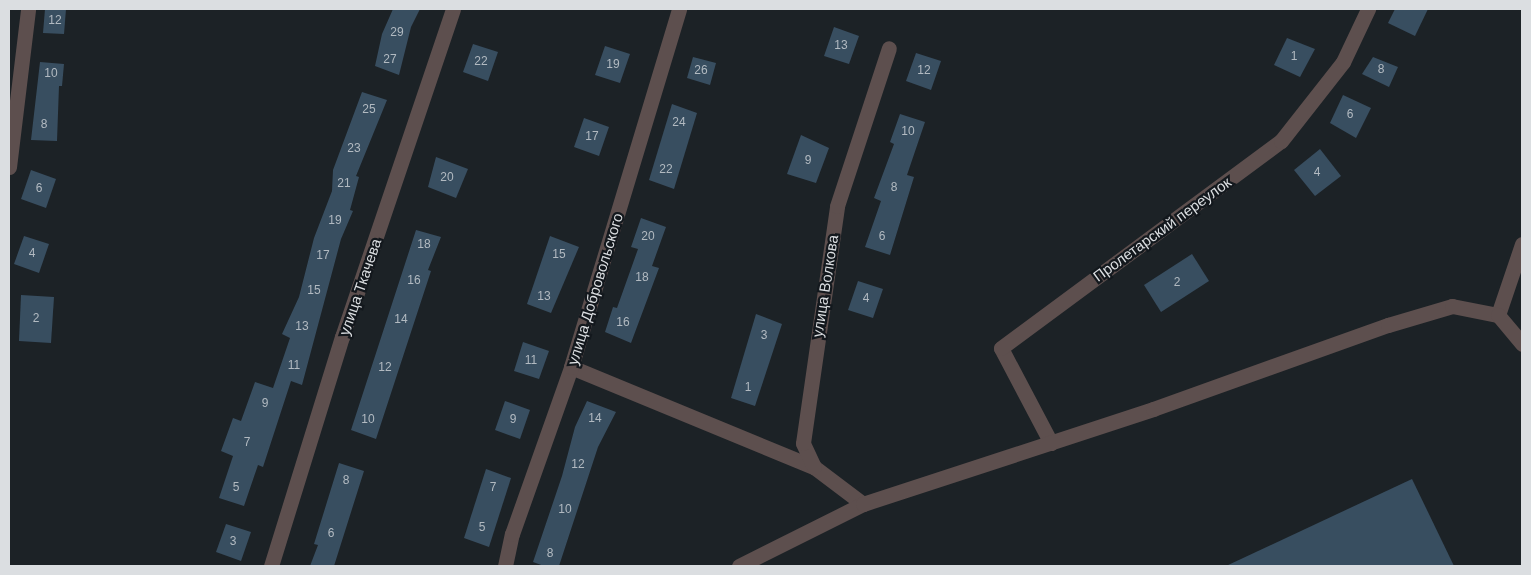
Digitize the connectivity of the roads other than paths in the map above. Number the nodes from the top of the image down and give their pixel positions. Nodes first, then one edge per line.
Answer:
1 (28, 9) edge
2 (453, 9) edge
3 (679, 9) edge
4 (1368, 9) edge
5 (889, 48) dead end
6 (9, 167) edge
7 (1522, 244) edge
8 (1498, 315) junction
9 (1522, 344) edge
10 (571, 366) junction
11 (1051, 442) junction
12 (814, 466) junction
13 (863, 504) junction
14 (270, 566) edge
15 (505, 566) edge
16 (739, 566) edge

1 - 6 street
2 - 14 street, улица Ткачева
3 - 10 street, улица Добровольского
4 - 11 street, Пролетарский переулок
5 - 12 street, улица Волкова
7 - 8 street
8 - 9 street
8 - 11 street
10 - 12 street
10 - 15 street, улица Добровольского
11 - 13 street
12 - 13 street, улица Волкова
13 - 16 street

